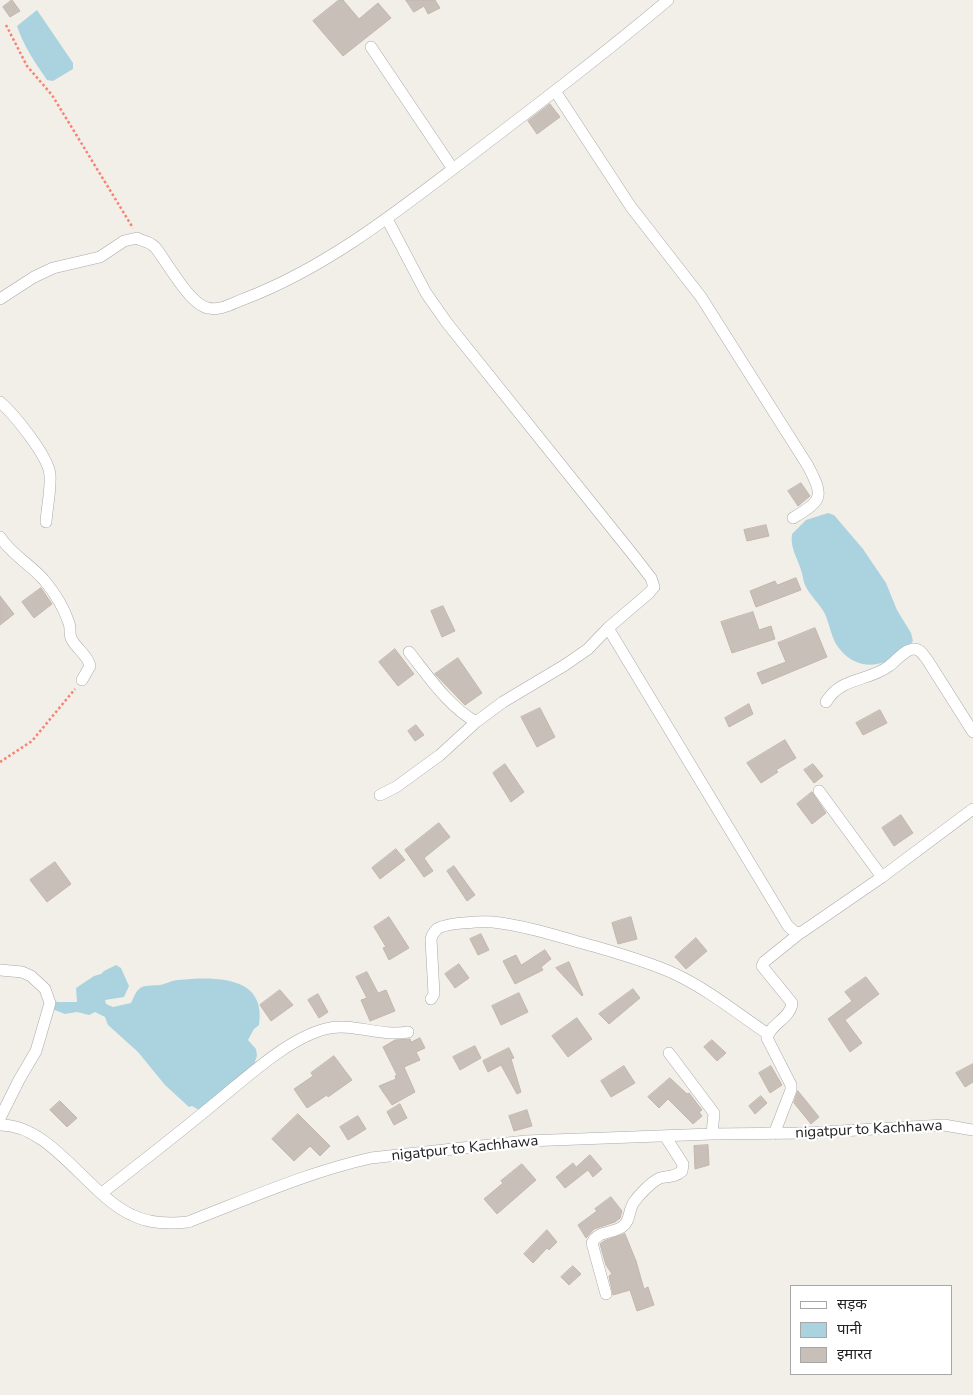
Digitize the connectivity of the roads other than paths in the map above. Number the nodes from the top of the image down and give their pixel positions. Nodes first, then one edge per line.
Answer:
1 (668, 0) edge
2 (372, 47) dead end
3 (555, 91) junction
4 (452, 169) junction
5 (387, 219) junction
6 (0, 299) edge
7 (0, 402) edge
8 (793, 518) dead end
9 (46, 522) dead end
10 (0, 537) edge
11 (608, 628) junction
12 (409, 652) dead end
13 (82, 680) road end
14 (826, 702) dead end
15 (476, 722) junction
16 (973, 732) edge
17 (819, 791) dead end
18 (380, 794) dead end
19 (973, 809) edge
20 (882, 877) junction
21 (800, 933) junction
22 (0, 970) edge
23 (431, 999) dead end
24 (408, 1032) dead end
25 (768, 1034) junction
26 (669, 1054) dead end
27 (0, 1118) edge
28 (0, 1125) edge
29 (973, 1130) edge
30 (712, 1134) junction
31 (774, 1134) junction
32 (665, 1136) junction
33 (102, 1193) junction
34 (606, 1294) dead end

1 - 3 street
2 - 4 street
3 - 4 street
3 - 8 street
4 - 5 street
5 - 6 street
5 - 11 street
7 - 9 street
10 - 13 street
11 - 15 street
11 - 21 street
12 - 15 street
14 - 16 street
15 - 18 street
17 - 20 street
19 - 20 street
20 - 21 street
21 - 25 street
22 - 27 street
23 - 25 street
24 - 33 street
25 - 31 street
26 - 30 street
28 - 33 street, nigatpur to Kachhawa
29 - 31 street, nigatpur to Kachhawa
30 - 31 street, nigatpur to Kachhawa
30 - 32 street, nigatpur to Kachhawa
32 - 33 street, nigatpur to Kachhawa
32 - 34 street

